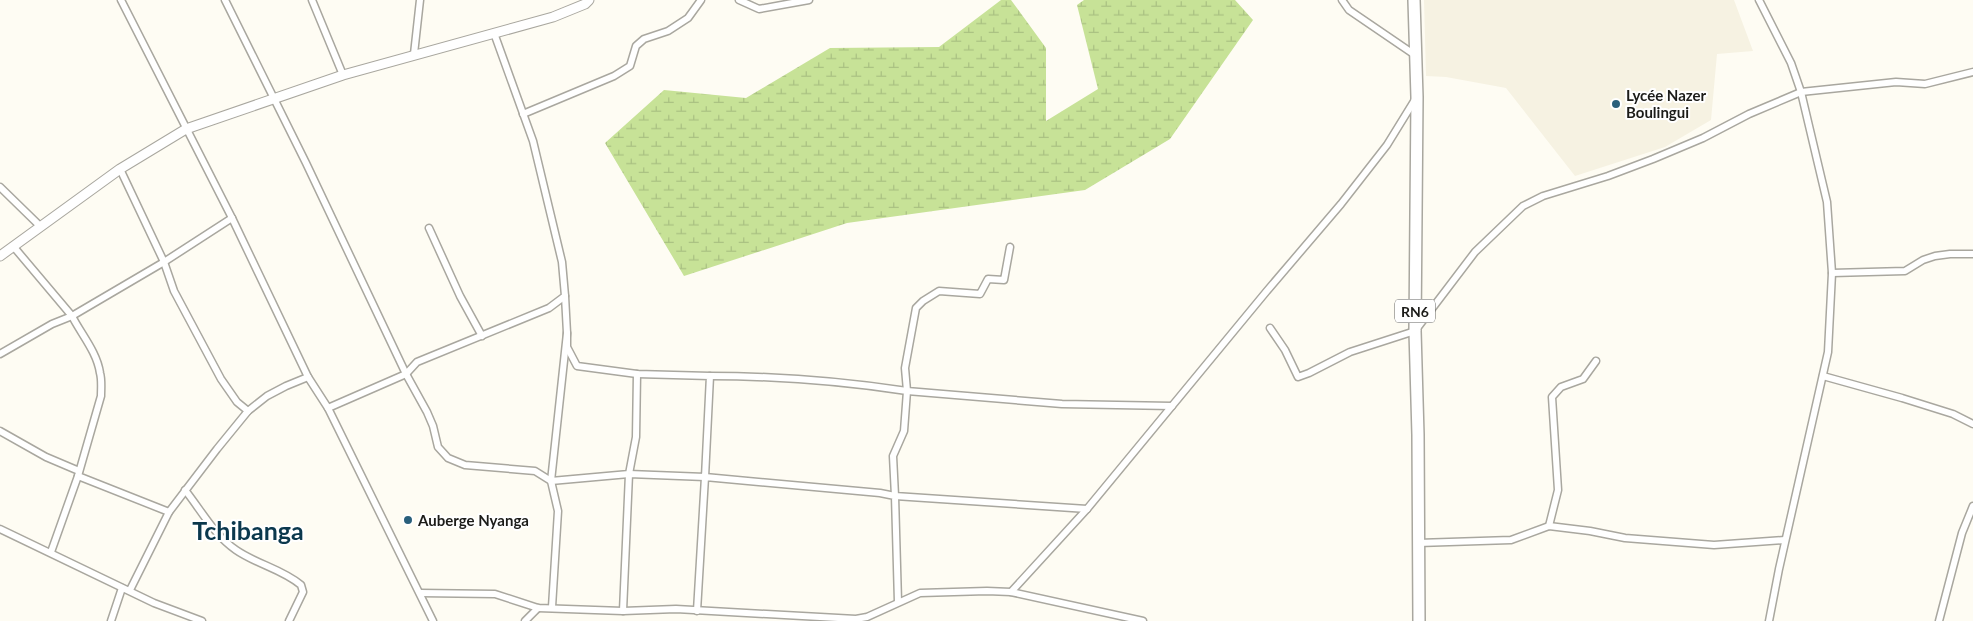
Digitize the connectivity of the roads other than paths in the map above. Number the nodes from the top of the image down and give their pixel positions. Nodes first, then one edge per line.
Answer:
1 (121, 0) edge
2 (224, 0) edge
3 (312, 0) edge
4 (420, 0) edge
5 (701, 0) edge
6 (740, 0) edge
7 (809, 0) edge
8 (1342, 0) edge
9 (1414, 0) edge
10 (1758, 0) edge
11 (584, 1) edge
12 (494, 33) junction
13 (414, 54) junction
14 (1415, 55) junction
15 (1973, 72) edge
16 (343, 74) junction
17 (1801, 92) junction
18 (1416, 97) junction
19 (274, 98) junction
20 (523, 114) junction
21 (186, 129) junction
22 (120, 169) junction
23 (0, 186) edge
24 (232, 218) junction
25 (40, 226) junction
26 (428, 228) dead end
27 (13, 246) junction
28 (1010, 247) dead end
29 (1973, 254) edge
30 (0, 256) edge
31 (164, 262) junction
32 (1832, 273) junction
33 (565, 296) junction
34 (72, 316) junction
35 (1270, 328) dead end
36 (1415, 331) junction
37 (567, 333) junction
38 (482, 336) junction
39 (0, 354) edge
40 (1596, 361) dead end
41 (406, 374) junction
42 (637, 374) junction
43 (710, 376) junction
44 (1823, 376) junction
45 (308, 377) junction
46 (907, 391) junction
47 (1172, 406) junction
48 (328, 408) junction
49 (248, 411) junction
50 (1973, 424) edge
51 (0, 430) edge
52 (78, 474) junction
53 (629, 474) junction
54 (704, 476) junction
55 (551, 481) junction
56 (185, 490) junction
57 (895, 496) junction
58 (1973, 506) edge
59 (1087, 509) junction
60 (169, 512) junction
61 (1550, 526) junction
62 (0, 529) edge
63 (1785, 540) junction
64 (1418, 543) junction
65 (51, 552) junction
66 (122, 588) junction
67 (130, 590) junction
68 (1011, 592) junction
69 (420, 593) junction
70 (898, 602) junction
71 (552, 607) junction
72 (538, 608) junction
73 (623, 611) junction
74 (697, 611) junction
75 (866, 619) edge
76 (111, 621) edge
77 (202, 621) edge
78 (289, 621) edge
79 (433, 621) edge
80 (525, 621) edge
81 (1143, 621) edge
82 (1420, 621) edge
83 (1769, 621) edge
84 (1939, 621) edge

1 - 21 street
2 - 19 street
3 - 16 street
4 - 13 street
5 - 20 street
6 - 7 street
8 - 14 street
9 - 14 highway, RN6
10 - 17 street
11 - 12 main road
12 - 13 main road
12 - 20 street
13 - 16 main road
14 - 18 highway, RN6
15 - 17 street
16 - 19 main road
17 - 32 street
17 - 36 street
18 - 36 highway, RN6
18 - 47 street
19 - 21 main road
19 - 41 street
20 - 33 street
21 - 22 main road
21 - 24 street
22 - 25 main road
22 - 31 street
23 - 25 street
24 - 31 street
24 - 45 street
25 - 27 main road
26 - 38 street
27 - 30 main road
27 - 34 street
28 - 46 street
29 - 32 street
31 - 34 street
31 - 49 street
32 - 44 street
33 - 37 street
33 - 38 street
34 - 39 street
34 - 52 street
35 - 36 street
36 - 64 highway, RN6
37 - 42 street
37 - 55 street
38 - 41 street
40 - 61 street
41 - 48 street
41 - 55 street
42 - 43 street
42 - 53 street
43 - 46 street
43 - 54 street
44 - 50 street
44 - 63 street
45 - 48 street
45 - 49 street
46 - 47 street
46 - 57 street
47 - 59 street
48 - 69 street
49 - 56 street
51 - 52 street
52 - 60 street
52 - 65 street
53 - 54 street
53 - 55 street
53 - 73 street
54 - 57 street
54 - 74 street
55 - 71 street
56 - 60 street
56 - 78 street
57 - 59 street
57 - 70 street
58 - 84 street
59 - 68 street
60 - 67 street
61 - 63 street
61 - 64 street
62 - 65 street
63 - 83 street
64 - 82 highway, RN6
65 - 66 street
66 - 67 street
66 - 76 street
67 - 77 street
68 - 70 street
68 - 81 street
69 - 72 street
69 - 79 street
70 - 75 street
71 - 72 street
71 - 73 street
72 - 80 street
73 - 74 street
74 - 75 street

